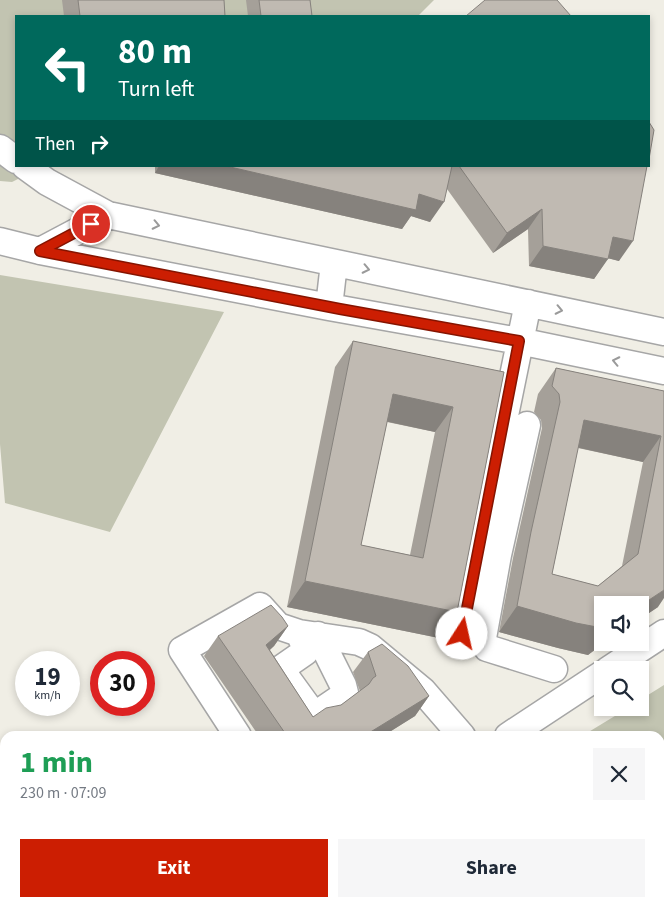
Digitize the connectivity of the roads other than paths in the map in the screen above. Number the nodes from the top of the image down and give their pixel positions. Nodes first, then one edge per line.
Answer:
1 (0, 148) edge
2 (15, 159) edge
3 (26, 167) edge
4 (108, 215) junction
5 (0, 241) edge
6 (40, 251) junction
7 (334, 263) junction
8 (528, 303) junction
9 (329, 307) junction
10 (664, 332) edge
11 (519, 341) junction
12 (664, 371) edge
13 (527, 425) dead end
14 (488, 553) junction
15 (664, 633) edge
16 (462, 634) dead end
17 (622, 661) edge
18 (554, 669) dead end
19 (594, 679) edge
20 (235, 731) edge
21 (458, 731) edge
22 (517, 731) edge

1 - 2 street
3 - 4 street
4 - 6 street
4 -> 7 street
5 - 6 street
6 - 9 street
7 -> 8 street
7 - 9 street
8 -> 10 street
8 - 11 street
9 - 11 street
12 -> 11 street
11 - 14 street
13 - 14 street
14 - 16 street
14 - 18 street
15 - 17 street
19 - 22 street
20 - 21 street

